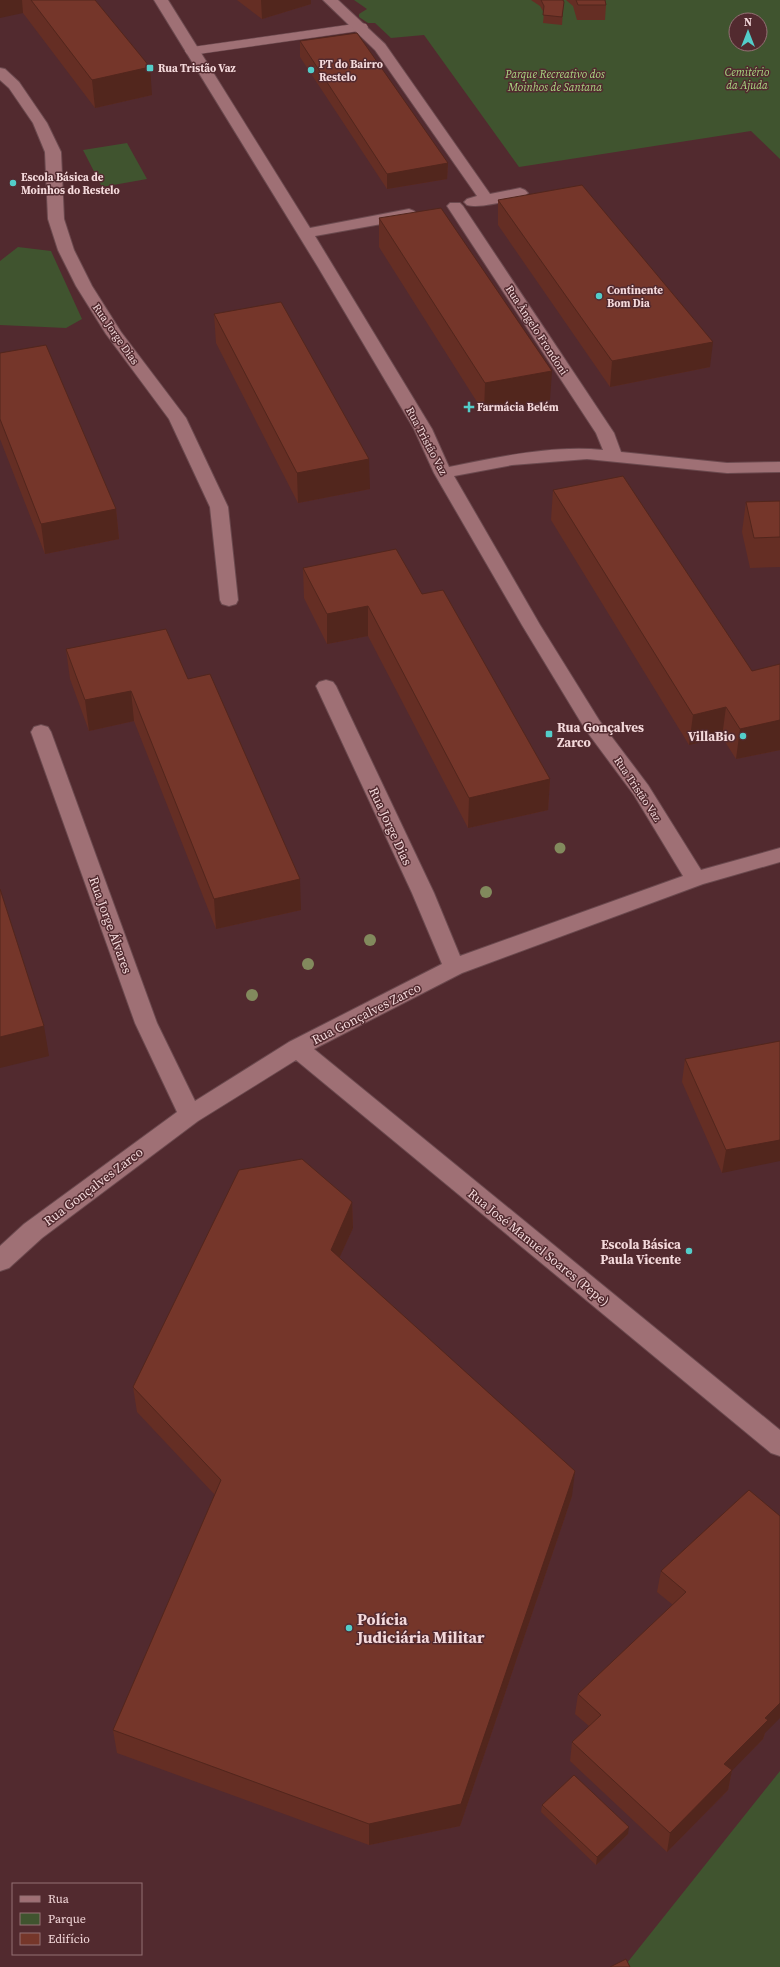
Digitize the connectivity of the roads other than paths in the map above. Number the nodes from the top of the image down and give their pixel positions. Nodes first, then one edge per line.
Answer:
1 (161, 0) edge
2 (330, 0) edge
3 (361, 27) junction
4 (192, 51) junction
5 (0, 72) edge
6 (520, 194) dead end
7 (487, 200) junction
8 (440, 208) junction
9 (306, 233) junction
10 (614, 456) junction
11 (780, 467) edge
12 (443, 473) junction
13 (229, 600) dead end
14 (326, 686) dead end
15 (41, 732) dead end
16 (780, 855) edge
17 (696, 879) junction
18 (454, 967) junction
19 (298, 1048) junction
20 (190, 1115) junction
21 (0, 1261) edge
22 (780, 1445) edge

1 - 4 street, Rua Tristão Vaz
2 - 3 street
3 - 4 lane
3 - 7 street
4 - 9 street, Rua Tristão Vaz
5 - 13 street, Rua Jorge Dias
6 - 7 street
7 - 8 street
8 - 9 street
8 - 10 street, Rua Ângelo Frondoni
9 - 12 street, Rua Tristão Vaz
10 - 11 street
10 - 12 street
12 - 17 street, Rua Tristão Vaz
14 - 18 street, Rua Jorge Dias
15 - 20 street, Rua Jorge Álvares
16 - 17 street, Rua Gonçalves Zarco
17 - 18 street, Rua Gonçalves Zarco
18 - 19 street, Rua Gonçalves Zarco
19 - 20 street, Rua Gonçalves Zarco
19 - 22 street, Rua José Manuel Soares (Pepe)
20 - 21 street, Rua Gonçalves Zarco

